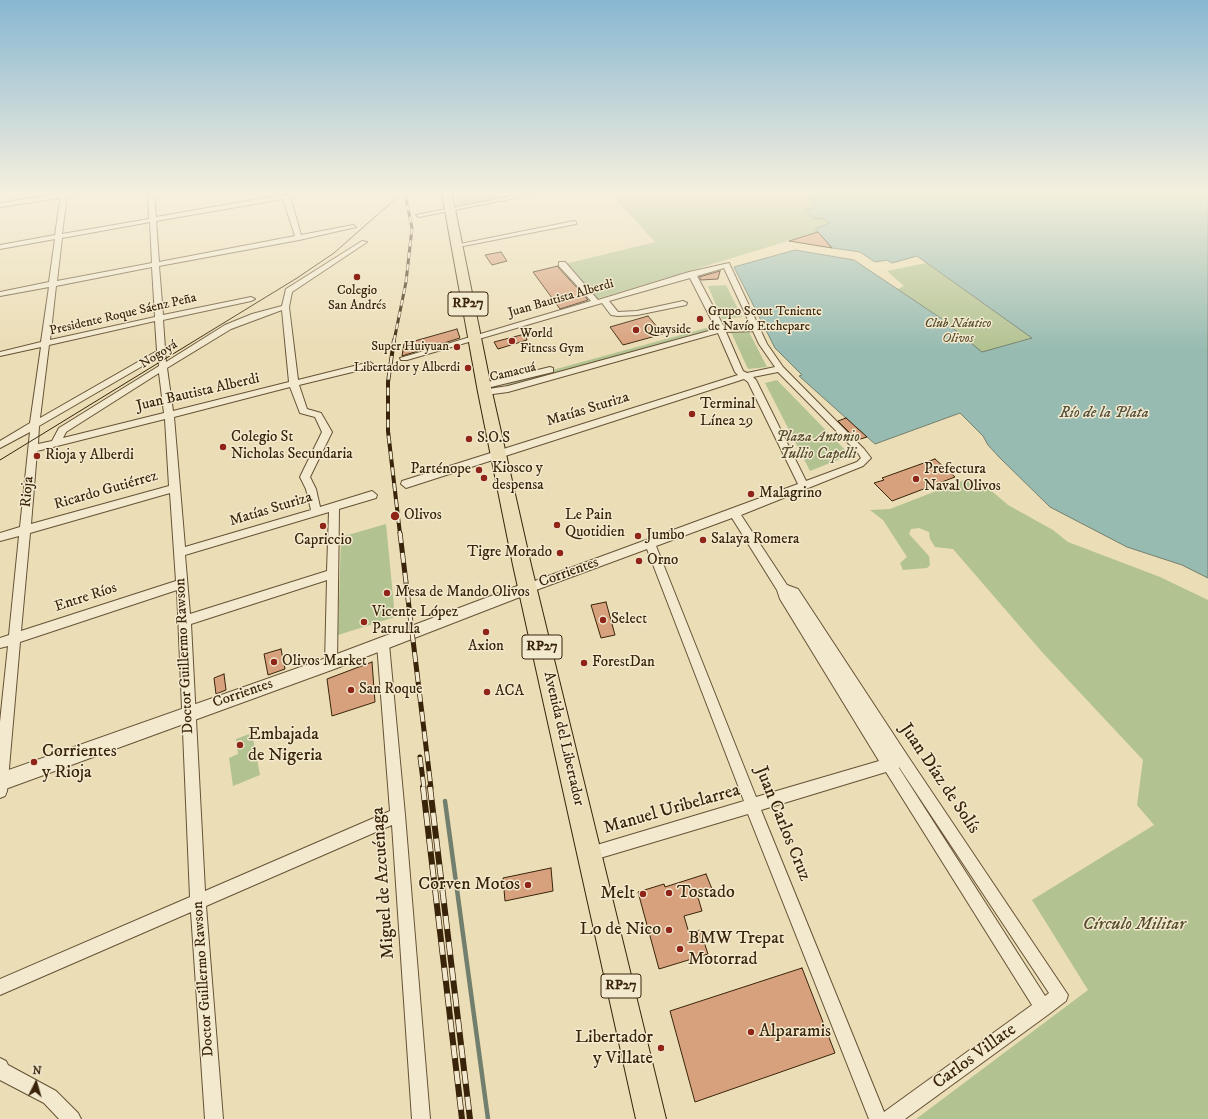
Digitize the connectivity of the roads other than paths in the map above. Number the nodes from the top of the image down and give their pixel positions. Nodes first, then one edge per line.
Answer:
1 (57, 246) edge
2 (155, 246) edge
3 (254, 246) edge
4 (358, 246) edge
5 (458, 246) edge
6 (156, 264) junction
7 (562, 264) dead end
8 (692, 274) junction
9 (53, 284) junction
10 (0, 294) edge
11 (251, 299) dead end
12 (600, 301) junction
13 (684, 303) dead end
14 (285, 307) junction
15 (159, 318) junction
16 (754, 325) junction
17 (719, 327) junction
18 (474, 337) junction
19 (45, 345) junction
20 (161, 352) junction
21 (0, 354) edge
22 (404, 358) dead end
23 (370, 365) dead end
24 (164, 367) junction
25 (780, 369) junction
26 (745, 376) junction
27 (294, 385) junction
28 (485, 388) junction
29 (169, 415) junction
30 (35, 424) junction
31 (57, 441) junction
32 (0, 445) edge
33 (32, 449) junction
34 (499, 453) junction
35 (406, 484) dead end
36 (804, 486) junction
37 (174, 488) junction
38 (372, 495) dead end
39 (334, 506) junction
40 (316, 512) junction
41 (734, 513) junction
42 (25, 530) junction
43 (0, 537) edge
44 (650, 543) junction
45 (179, 553) junction
46 (333, 574) junction
47 (182, 584) junction
48 (528, 588) junction
49 (783, 589) junction
50 (185, 621) junction
51 (14, 639) junction
52 (0, 643) edge
53 (383, 644) junction
54 (331, 656) junction
55 (189, 714) junction
56 (902, 760) junction
57 (889, 765) junction
58 (0, 782) edge
59 (0, 791) edge
60 (753, 807) junction
61 (398, 815) junction
62 (590, 854) junction
63 (198, 901) junction
64 (0, 987) edge
65 (1060, 995) joint
66 (1043, 1008) junction
67 (0, 1067) edge
68 (72, 1119) edge
69 (214, 1119) edge
70 (421, 1119) edge
71 (651, 1119) edge
72 (878, 1119) edge
73 (890, 1119) edge

1 - 9 street, Rioja
2 - 6 street, Doctor Guillermo Rawson
3 - 6 street
4 - 14 street
5 - 18 main road, Avenida del Libertador / RP27
6 - 9 street
6 - 15 street, Doctor Guillermo Rawson
7 - 12 street
8 - 12 street, Juan Bautista Alberdi
8 - 16 street, Juan Bautista Alberdi
8 - 17 street
9 - 10 street
9 - 19 street, Rioja
11 - 15 street, Presidente Roque Sáenz Peña
12 - 13 street
12 - 18 street, Juan Bautista Alberdi
14 - 24 street, Nogoyá
14 - 27 street
15 - 19 street, Presidente Roque Sáenz Peña
15 - 20 street, Doctor Guillermo Rawson
16 - 17 street, Camacuá
16 - 25 street
17 - 26 street
17 - 28 street, Camacuá
18 - 22 street, Juan Bautista Alberdi
18 - 28 main road, Avenida del Libertador / RP27
19 - 21 street, Presidente Roque Sáenz Peña
19 - 30 street, Rioja
20 - 24 street, Doctor Guillermo Rawson
20 - 30 street
23 - 27 street, Juan Bautista Alberdi
24 - 29 street, Doctor Guillermo Rawson
24 - 31 street, Nogoyá
25 - 26 street, Matías Sturiza
25 - 36 street, Corrientes
26 - 34 street, Matías Sturiza
26 - 36 street
27 - 29 street, Juan Bautista Alberdi
27 - 40 street
28 - 34 main road, Avenida del Libertador / RP27
29 - 31 street, Juan Bautista Alberdi
29 - 37 street, Doctor Guillermo Rawson
30 - 32 street
30 - 33 street, Rioja
31 - 33 street, Juan Bautista Alberdi
33 - 42 street, Rioja
34 - 35 street, Matías Sturiza
34 - 48 main road, Avenida del Libertador / RP27
36 - 41 street, Corrientes
37 - 42 street, Ricardo Gutiérrez
37 - 45 street, Doctor Guillermo Rawson
38 - 39 street, Matías Sturiza
39 - 40 street, Matías Sturiza
39 - 46 street
40 - 45 street, Matías Sturiza
41 - 44 street, Corrientes
41 - 49 street, Juan Díaz de Solís
42 - 43 street, Ricardo Gutiérrez
42 - 51 street, Rioja
44 - 48 street, Corrientes
44 - 60 street, Juan Carlos Cruz
45 - 47 street, Doctor Guillermo Rawson
46 - 50 street
46 - 54 street
47 - 50 street, Doctor Guillermo Rawson
47 - 51 street, Entre Ríos
48 - 53 street, Corrientes
48 - 62 main road, Avenida del Libertador / RP27
49 - 56 street, Juan Díaz de Solís
49 - 57 street, Juan Díaz de Solís
50 - 55 street, Doctor Guillermo Rawson
51 - 52 street, Entre Ríos
51 - 58 street, Rioja
53 - 54 street, Corrientes
53 - 61 street, Miguel de Azcuénaga
54 - 55 street, Corrientes
55 - 58 street, Corrientes
55 - 63 street, Doctor Guillermo Rawson
56 - 57 street, Manuel Uribelarrea
56 - 65 street, Juan Díaz de Solís
57 - 60 street, Manuel Uribelarrea
57 - 66 street, Juan Díaz de Solís
58 - 59 street, Rioja
60 - 62 street, Manuel Uribelarrea
60 - 72 street, Juan Carlos Cruz
61 - 63 street
61 - 70 street, Miguel de Azcuénaga
62 - 71 main road, Avenida del Libertador / RP27
63 - 64 street
63 - 69 street, Doctor Guillermo Rawson
65 - 66 street, Carlos Villate
66 - 73 street, Carlos Villate
67 - 68 street

